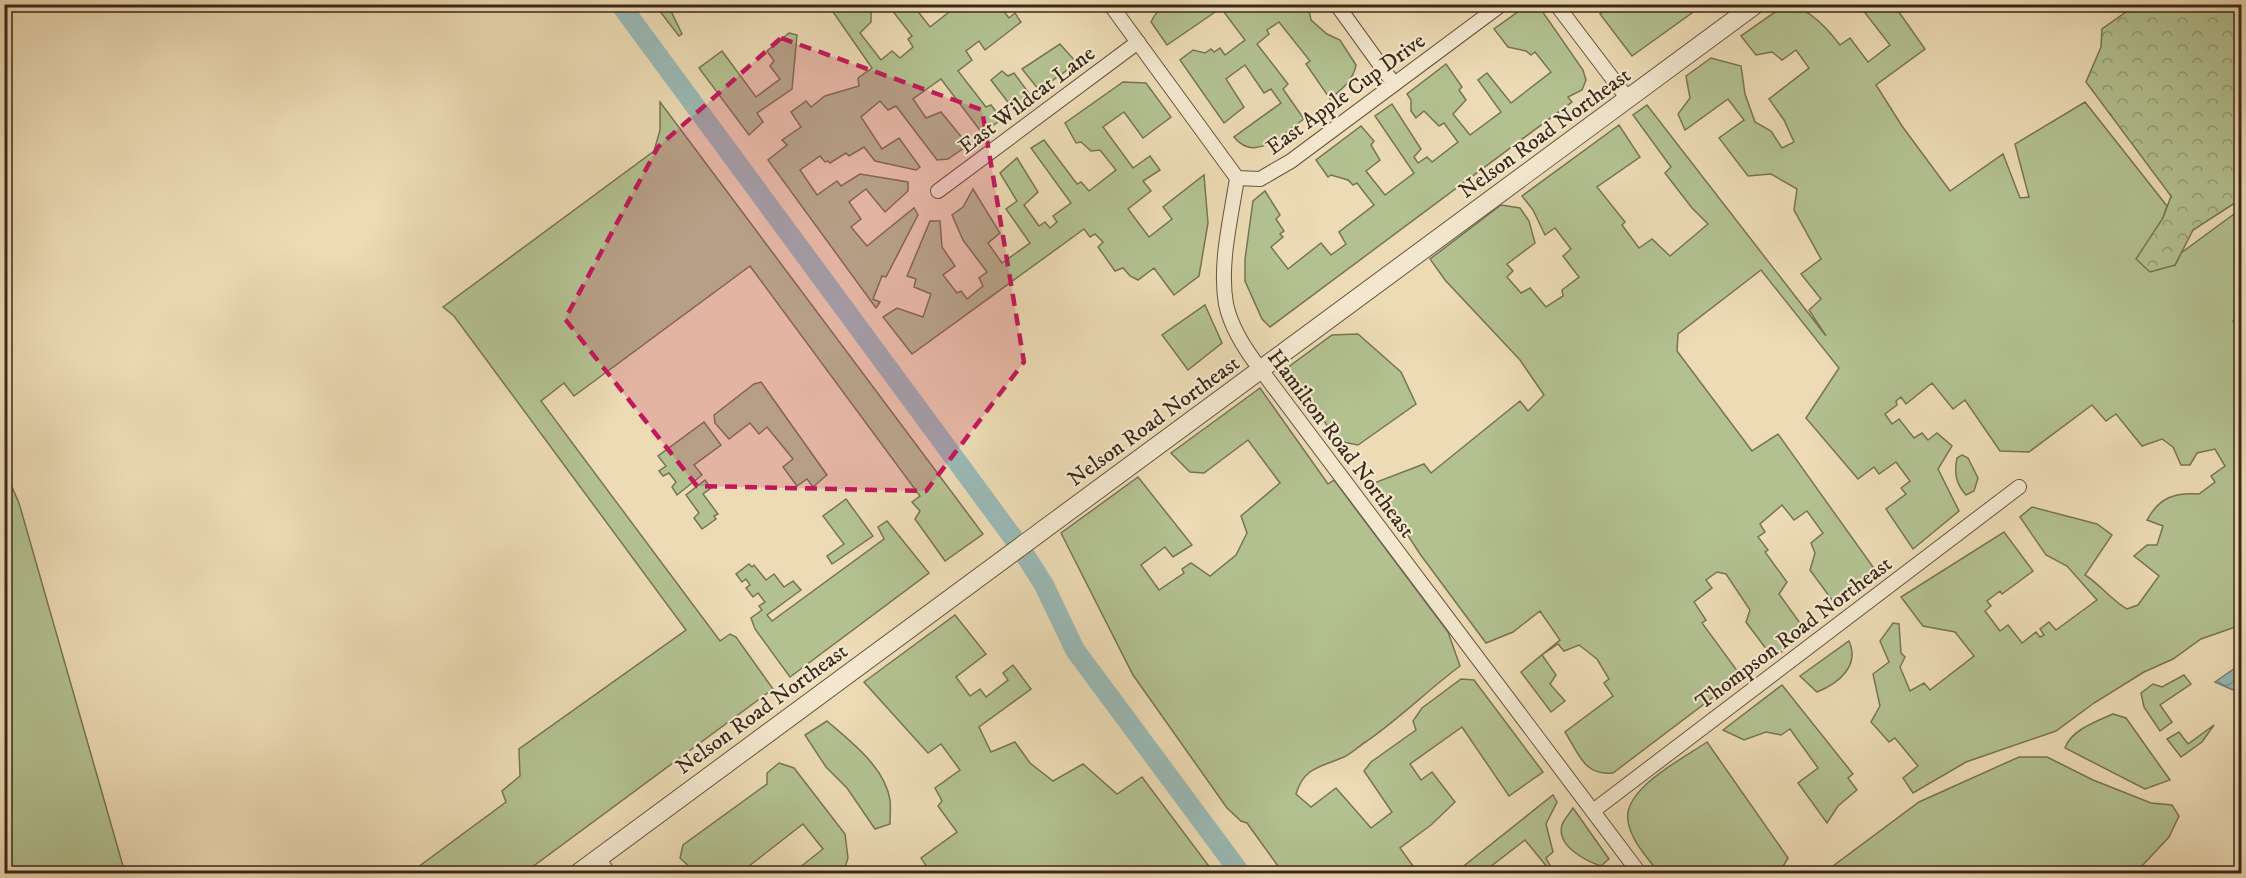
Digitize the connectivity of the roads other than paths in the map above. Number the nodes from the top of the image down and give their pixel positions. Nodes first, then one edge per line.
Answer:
1 (1110, 4) edge
2 (1502, 4) edge
3 (1556, 4) edge
4 (1756, 4) edge
5 (1337, 5) edge
6 (1138, 42) junction
7 (1394, 84) junction
8 (1628, 99) junction
9 (1237, 178) junction
10 (938, 191) dead end
11 (1261, 370) junction
12 (2019, 487) dead end
13 (1593, 811) junction
14 (598, 858) junction
15 (577, 873) edge
16 (609, 873) edge
17 (1640, 873) edge

1 - 6 street
2 - 7 street, East Apple Cup Drive
3 - 8 street
4 - 8 street, Nelson Road Northeast
5 - 7 street
6 - 9 street
6 - 10 street, East Wildcat Lane
7 - 9 street, East Apple Cup Drive
8 - 11 street, Nelson Road Northeast
9 - 11 street, Hamilton Road Northeast
11 - 13 street, Hamilton Road Northeast
11 - 14 street, Nelson Road Northeast
12 - 13 street, Thompson Road Northeast
13 - 17 street, Hamilton Road Northeast
14 - 15 street, Nelson Road Northeast
14 - 16 street

